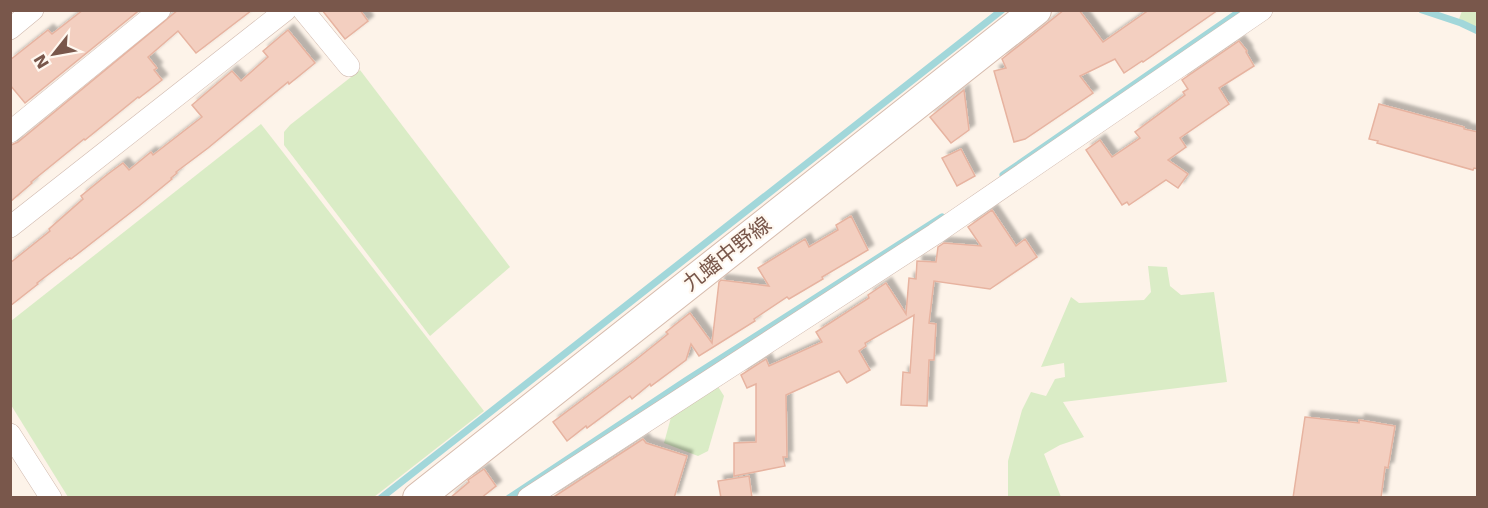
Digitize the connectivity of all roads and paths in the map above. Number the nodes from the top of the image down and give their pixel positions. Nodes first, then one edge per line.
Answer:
1 (33, 10) edge
2 (160, 10) edge
3 (286, 10) edge
4 (303, 10) edge
5 (1036, 10) edge
6 (1262, 10) edge
7 (10, 29) edge
8 (349, 66) dead end
9 (10, 132) edge
10 (10, 227) edge
11 (10, 434) edge
12 (51, 498) edge
13 (418, 498) edge
14 (528, 498) edge

1 - 7 street
2 - 9 street
3 - 10 street
4 - 8 street
5 - 13 main road, 九蟠中野線
6 - 14 street
11 - 12 street

